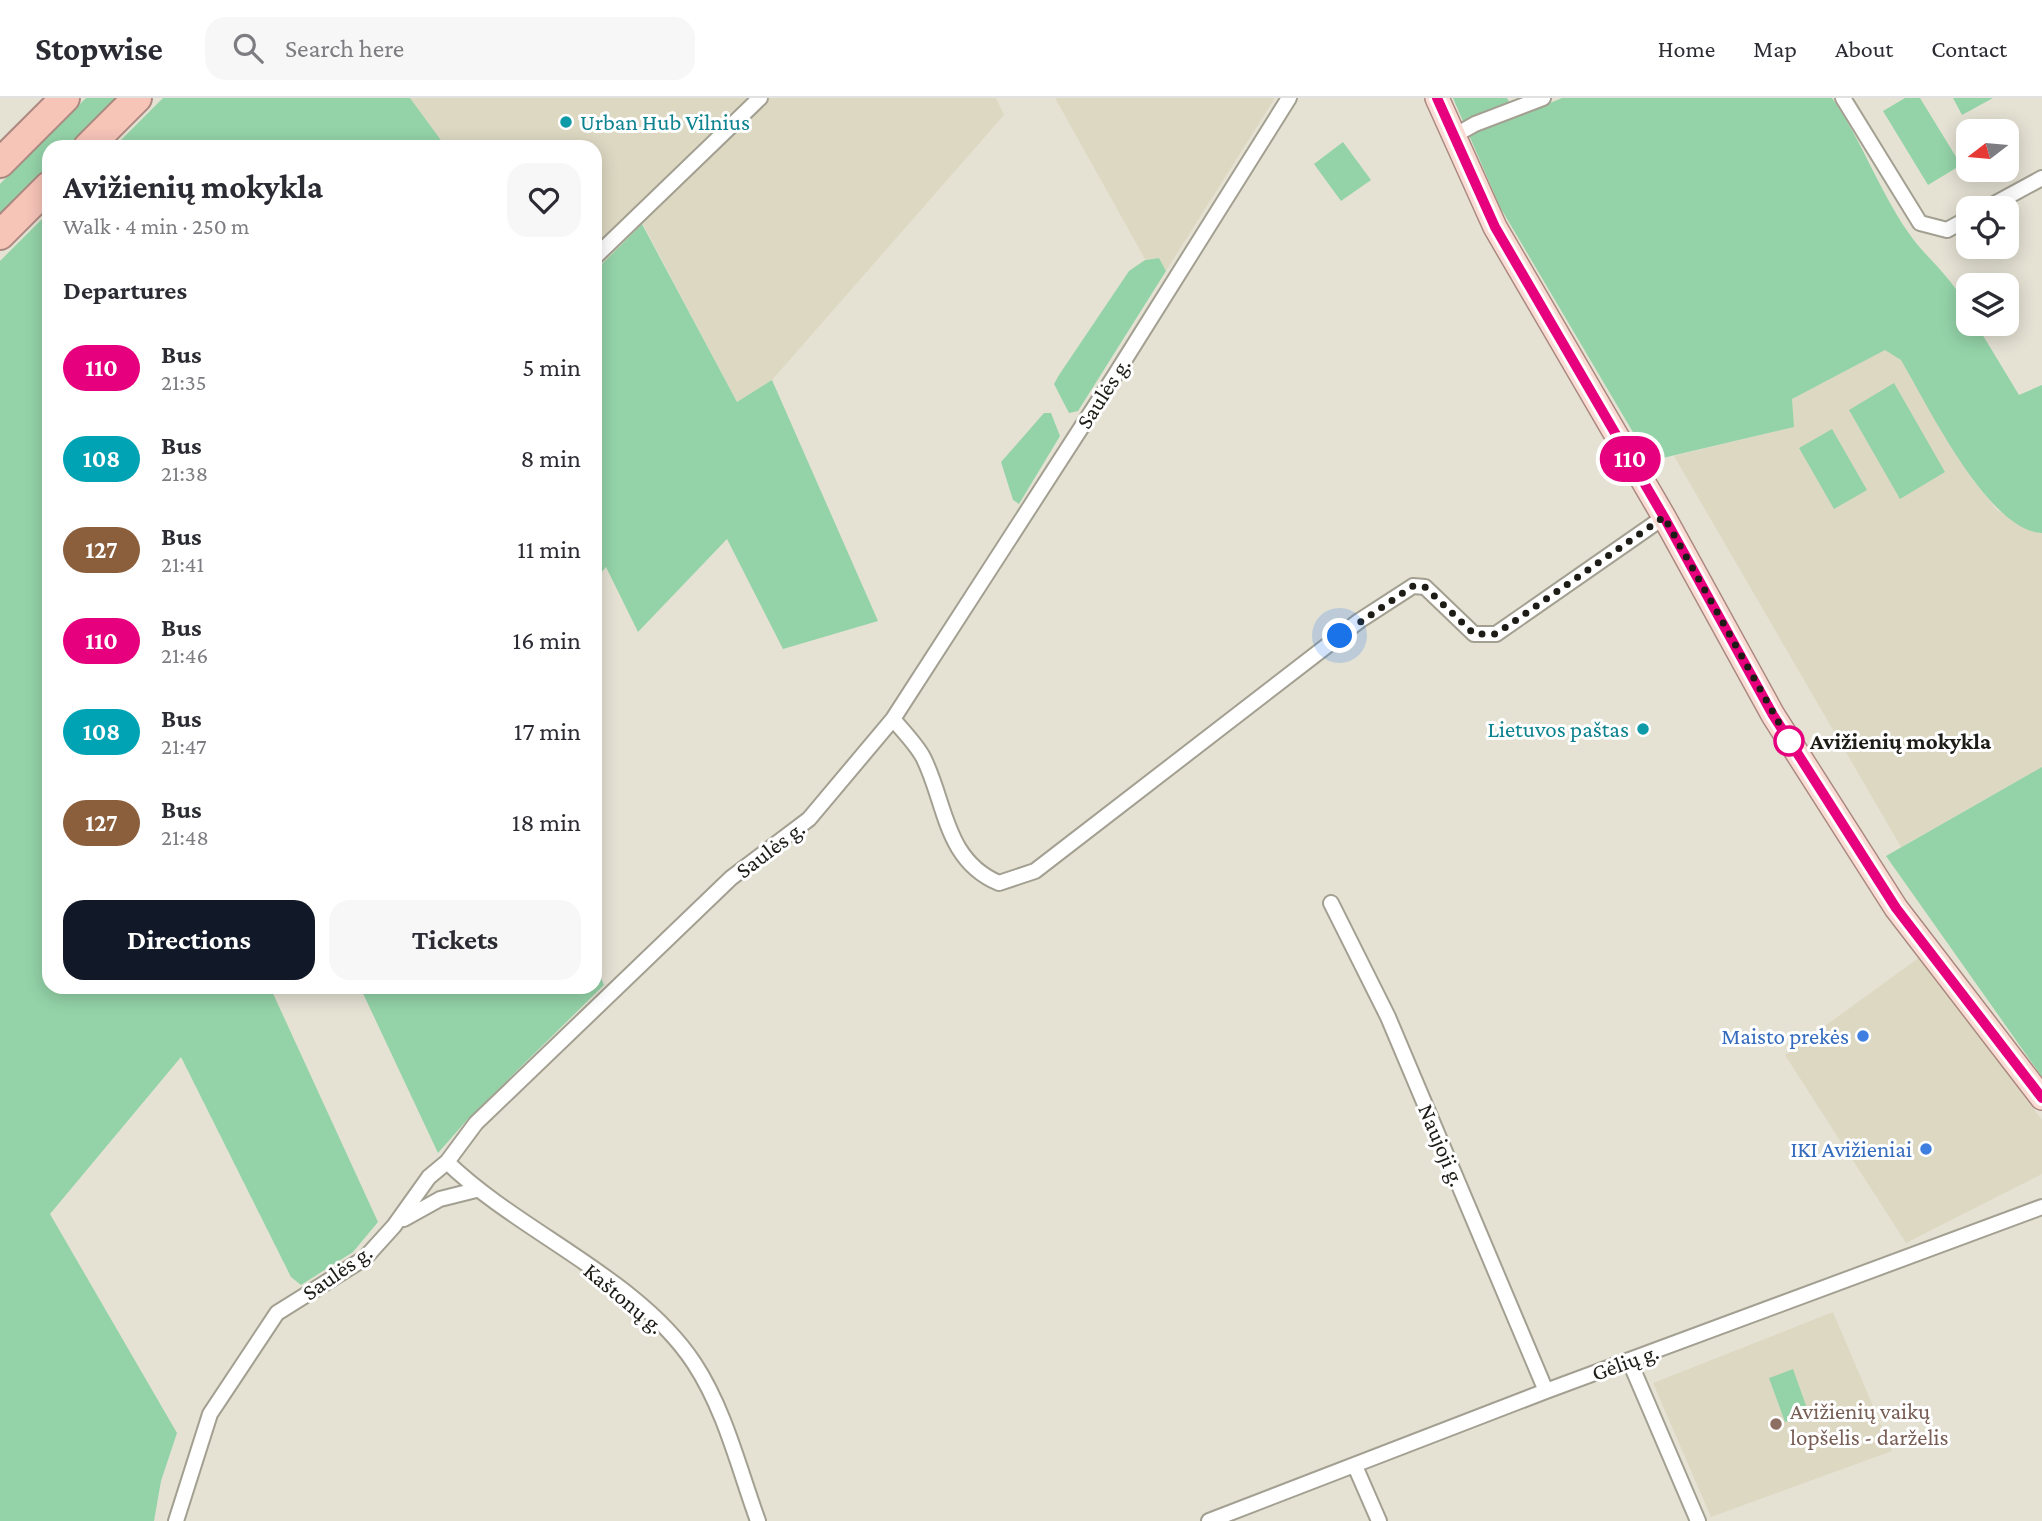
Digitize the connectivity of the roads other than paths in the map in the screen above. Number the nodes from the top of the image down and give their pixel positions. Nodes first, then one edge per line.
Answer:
1 (65, 98) edge
2 (138, 98) edge
3 (760, 98) edge
4 (1289, 98) edge
5 (1437, 98) edge
6 (1543, 98) edge
7 (1843, 98) edge
8 (1452, 137) junction
9 (95, 140) edge
10 (0, 163) edge
11 (2042, 178) edge
12 (42, 193) edge
13 (2009, 196) edge
14 (1956, 225) edge
15 (0, 235) edge
16 (602, 250) edge
17 (1664, 517) junction
18 (893, 719) junction
19 (1331, 902) dead end
20 (2042, 1098) edge
21 (447, 1162) junction
22 (476, 1190) junction
23 (2042, 1207) edge
24 (394, 1226) junction
25 (1629, 1360) junction
26 (1546, 1391) junction
27 (1355, 1466) junction
28 (176, 1521) edge
29 (758, 1521) edge
30 (1209, 1521) edge
31 (1379, 1521) edge
32 (1698, 1521) edge

1 - 10 highway
2 - 9 highway
3 - 16 street
4 - 18 street, Saulės g.
5 - 8 main road
6 - 8 street
7 - 14 street
8 - 17 main road
11 - 13 street
12 - 15 highway
17 - 18 street
17 - 20 main road
18 - 21 street, Saulės g.
19 - 26 street, Naujoji g.
21 - 22 street, Kaštonų g.
21 - 24 street, Saulės g.
22 - 24 street
22 - 29 street, Kaštonų g.
23 - 25 street, Gėlių g.
24 - 28 street, Saulės g.
25 - 26 street, Gėlių g.
25 - 32 street
26 - 27 street, Gėlių g.
27 - 30 street, Gėlių g.
27 - 31 street

